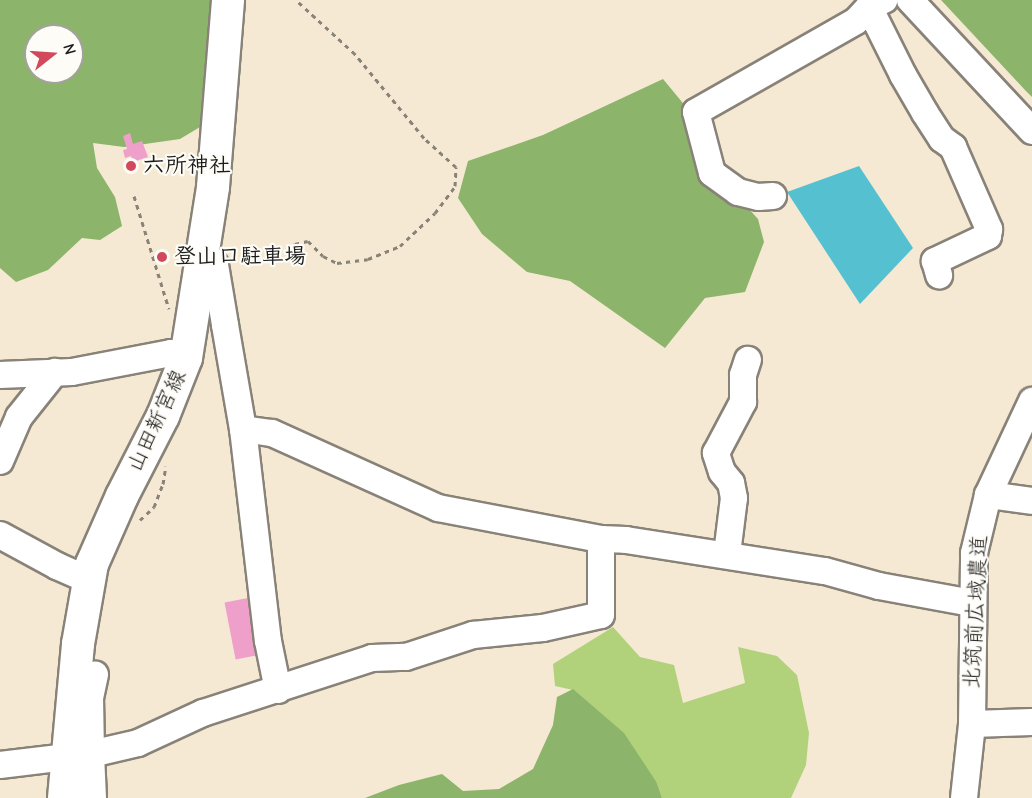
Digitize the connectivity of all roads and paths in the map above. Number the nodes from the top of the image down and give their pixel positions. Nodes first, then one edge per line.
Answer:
1 (228, 0) edge
2 (296, 0) edge
3 (910, 0) edge
4 (876, 3) edge
5 (1032, 131) edge
6 (134, 196) dead end
7 (773, 196) dead end
8 (202, 249) junction
9 (287, 250) dead end
10 (939, 275) dead end
11 (171, 316) dead end
12 (186, 358) junction
13 (748, 360) dead end
14 (55, 372) junction
15 (0, 375) edge
16 (1032, 402) edge
17 (243, 429) junction
18 (0, 461) edge
19 (988, 495) junction
20 (1032, 501) edge
21 (0, 535) edge
22 (601, 539) junction
23 (728, 554) junction
24 (88, 580) junction
25 (972, 603) junction
26 (95, 675) dead end
27 (278, 690) junction
28 (1032, 722) edge
29 (972, 724) junction
30 (78, 755) junction
31 (0, 765) edge
32 (64, 798) edge
33 (93, 798) edge
34 (964, 798) edge

1 - 8 main road, 山田新宮線
2 - 9 path
3 - 5 street
4 - 7 street
4 - 10 street
6 - 11 path
8 - 12 main road, 山田新宮線
8 - 17 street
12 - 14 street
12 - 24 main road, 山田新宮線
13 - 23 street
14 - 15 street
14 - 18 street
16 - 19 street, 北筑前広域農道
17 - 22 street
17 - 27 street
19 - 20 street
19 - 25 street, 北筑前広域農道
21 - 24 street
22 - 23 street
22 - 27 street
23 - 25 street
24 - 30 main road, 山田新宮線
25 - 29 street, 北筑前広域農道
26 - 30 street
27 - 30 street
28 - 29 street
29 - 34 street, 北筑前広域農道
30 - 31 street
30 - 32 main road, 山田新宮線
30 - 33 street

